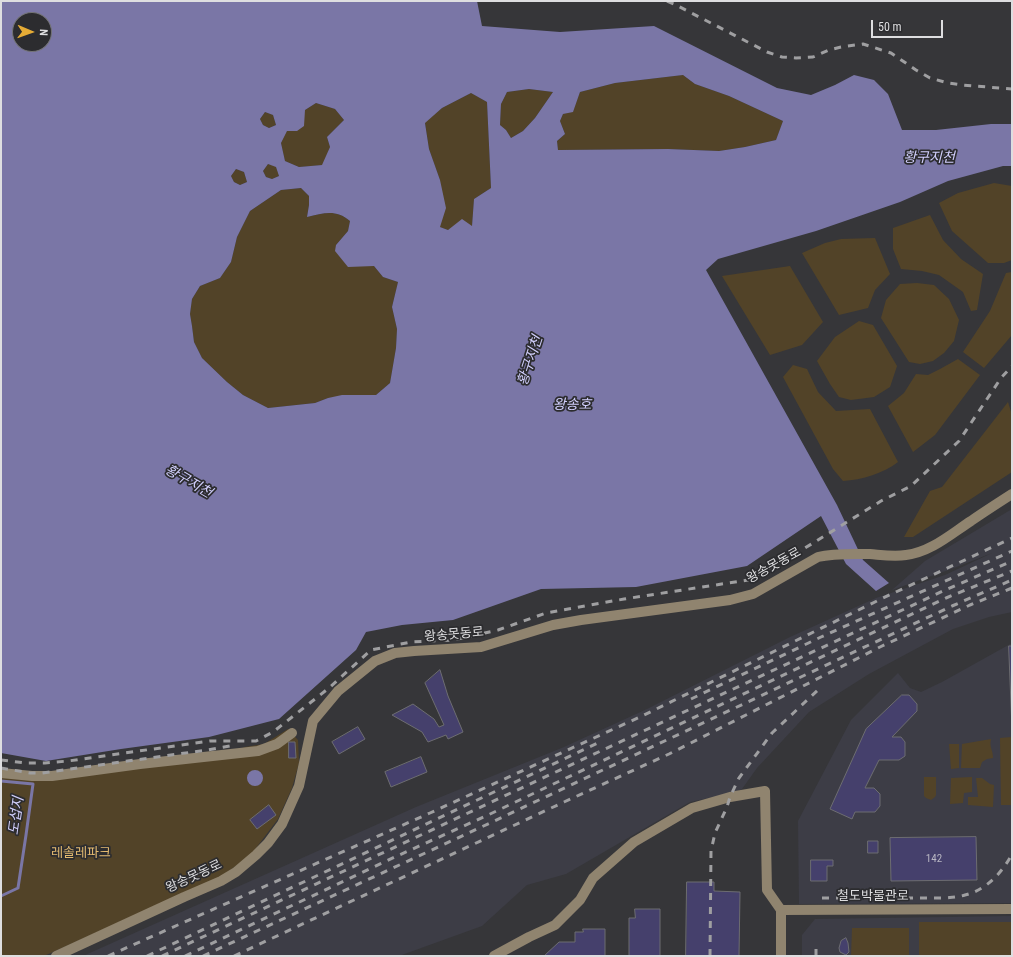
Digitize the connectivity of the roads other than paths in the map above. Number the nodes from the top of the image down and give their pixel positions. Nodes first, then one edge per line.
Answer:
1 (1012, 494) edge
2 (292, 733) dead end
3 (1, 773) edge
4 (781, 910) junction
5 (1012, 910) edge
6 (56, 956) edge
7 (494, 956) edge
8 (780, 956) edge

1 - 6 street, 왕송못동로
2 - 3 street
4 - 5 street, 철도박물관로
4 - 7 street
4 - 8 street

